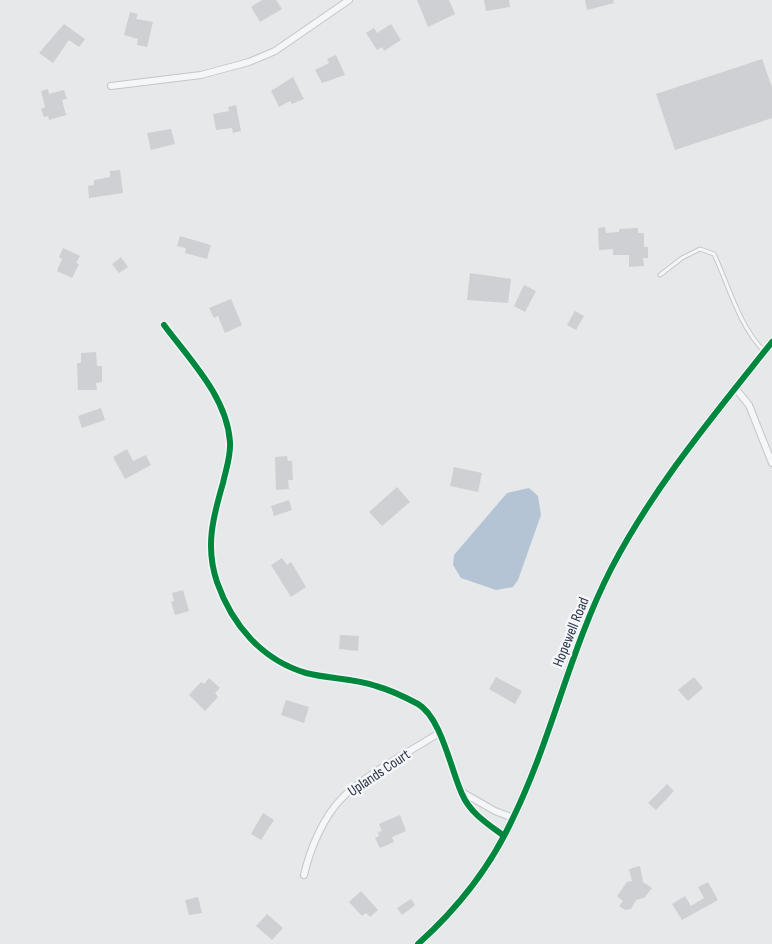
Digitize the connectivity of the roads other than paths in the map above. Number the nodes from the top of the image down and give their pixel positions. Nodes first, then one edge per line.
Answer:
1 (349, 0) edge
2 (111, 86) dead end
3 (660, 276) dead end
4 (164, 325) dead end
5 (772, 342) edge
6 (764, 352) junction
7 (735, 388) junction
8 (772, 463) edge
9 (438, 734) junction
10 (460, 791) junction
11 (513, 818) junction
12 (504, 836) junction
13 (304, 875) dead end
14 (418, 944) edge

1 - 2 street
3 - 6 lane
4 - 9 street
5 - 6 street, Hopewell Road
6 - 7 street, Hopewell Road
7 - 8 street
7 - 11 street, Hopewell Road
9 - 10 street
9 - 13 street, Uplands Court
10 - 11 street
10 - 12 street
11 - 12 street, Hopewell Road
12 - 14 street, Hopewell Road

